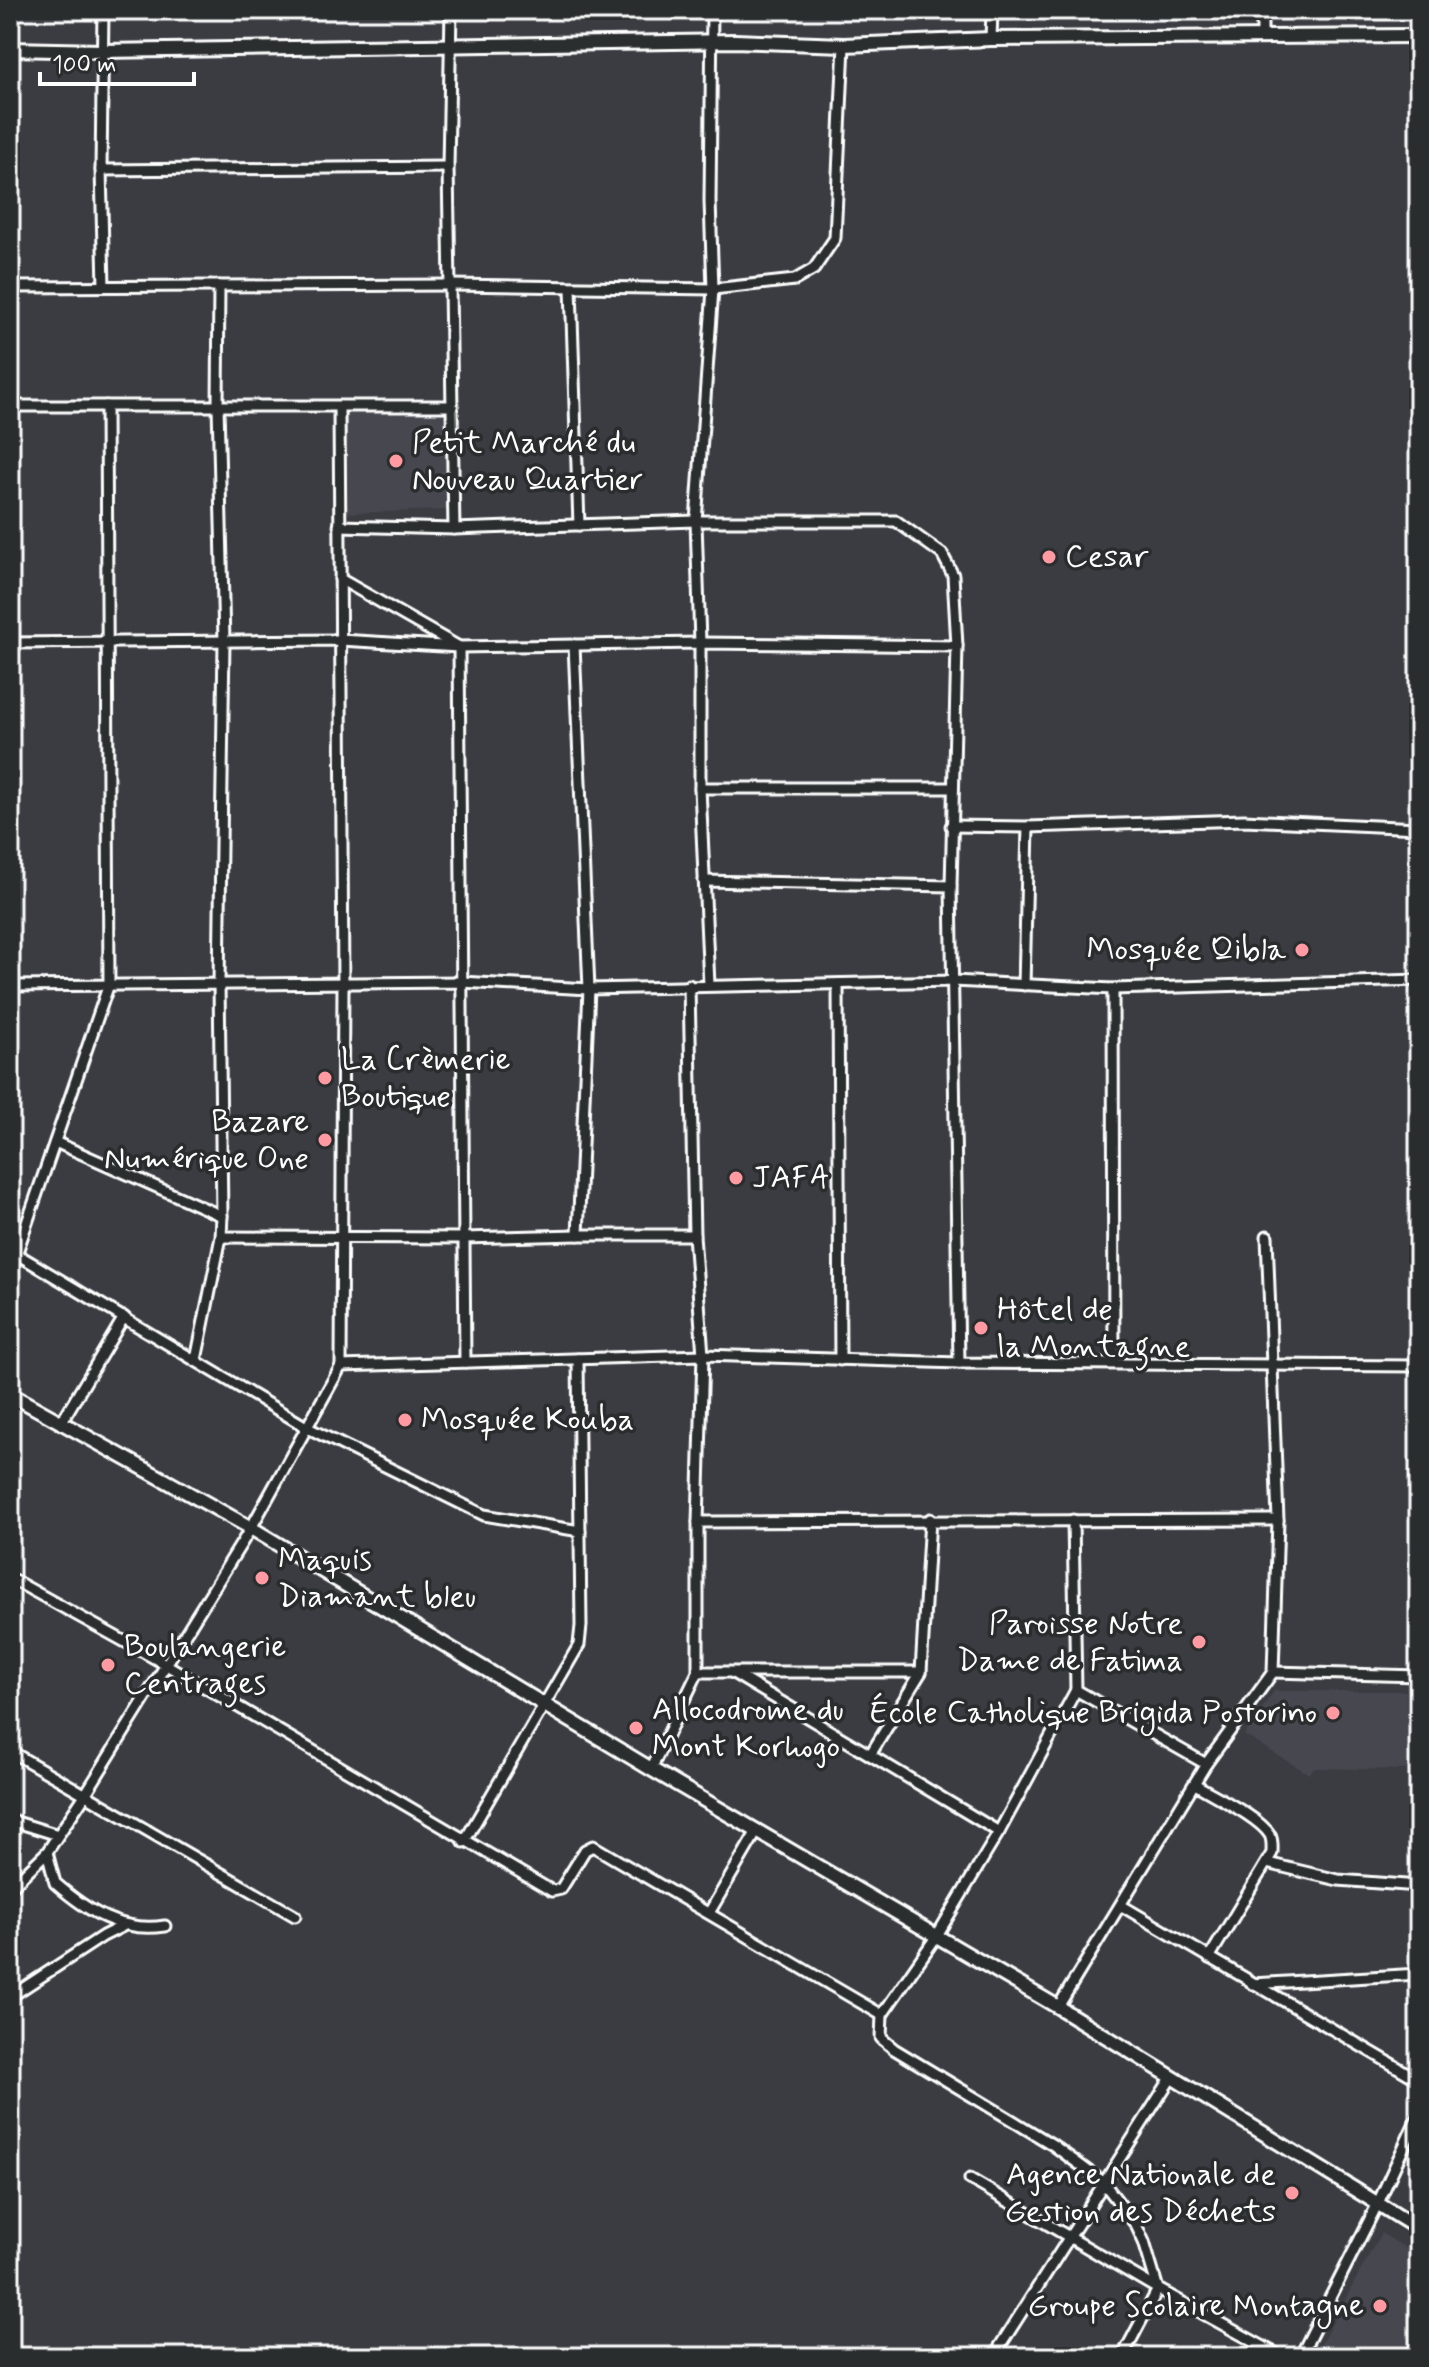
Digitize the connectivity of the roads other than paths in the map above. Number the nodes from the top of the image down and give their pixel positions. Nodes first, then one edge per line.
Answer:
1 (103, 10) edge
2 (451, 10) edge
3 (712, 10) edge
4 (992, 10) edge
5 (1262, 10) edge
6 (1419, 36) edge
7 (1262, 38) junction
8 (991, 39) junction
9 (713, 43) junction
10 (844, 45) junction
11 (452, 46) junction
12 (10, 49) edge
13 (102, 51) junction
14 (448, 167) junction
15 (101, 170) junction
16 (451, 285) junction
17 (104, 286) junction
18 (219, 286) junction
19 (10, 287) edge
20 (571, 288) junction
21 (713, 289) junction
22 (218, 405) junction
23 (10, 406) edge
24 (106, 406) junction
25 (452, 406) junction
26 (339, 407) junction
27 (696, 521) junction
28 (579, 525) junction
29 (339, 526) junction
30 (454, 529) junction
31 (340, 579) junction
32 (340, 640) junction
33 (224, 641) junction
34 (10, 643) edge
35 (107, 643) junction
36 (700, 643) junction
37 (574, 645) junction
38 (957, 646) junction
39 (459, 647) junction
40 (700, 788) junction
41 (953, 788) junction
42 (951, 826) junction
43 (1028, 827) junction
44 (1419, 828) edge
45 (704, 881) junction
46 (951, 886) junction
47 (1419, 980) edge
48 (953, 981) junction
49 (461, 982) junction
50 (219, 983) junction
51 (343, 983) junction
52 (109, 984) junction
53 (838, 984) junction
54 (689, 985) junction
55 (709, 985) junction
56 (1024, 985) junction
57 (10, 986) edge
58 (589, 989) junction
59 (1113, 989) junction
60 (55, 1142) junction
61 (222, 1216) junction
62 (578, 1235) junction
63 (694, 1235) junction
64 (1267, 1236) dead end
65 (221, 1237) junction
66 (342, 1238) junction
67 (464, 1238) junction
68 (13, 1251) edge
69 (124, 1317) junction
70 (703, 1355) junction
71 (578, 1359) junction
72 (196, 1360) junction
73 (840, 1360) junction
74 (465, 1362) junction
75 (959, 1363) junction
76 (1114, 1363) junction
77 (341, 1366) junction
78 (1272, 1366) junction
79 (1419, 1366) edge
80 (10, 1394) edge
81 (61, 1423) junction
82 (308, 1428) junction
83 (930, 1519) junction
84 (1073, 1520) junction
85 (1278, 1520) junction
86 (698, 1522) junction
87 (251, 1528) junction
88 (580, 1531) junction
89 (10, 1578) edge
90 (165, 1664) junction
91 (698, 1672) junction
92 (921, 1672) junction
93 (1273, 1672) junction
94 (733, 1673) junction
95 (1419, 1676) edge
96 (1076, 1690) junction
97 (544, 1704) junction
98 (10, 1751) edge
99 (870, 1755) junction
100 (1206, 1764) junction
101 (651, 1769) junction
102 (1195, 1784) junction
103 (85, 1795) junction
104 (10, 1820) edge
105 (757, 1831) junction
106 (999, 1832) junction
107 (58, 1835) junction
108 (464, 1842) junction
109 (47, 1852) junction
110 (1267, 1863) junction
111 (1419, 1886) edge
112 (10, 1888) edge
113 (1122, 1906) junction
114 (709, 1913) junction
115 (295, 1916) dead end
116 (123, 1926) junction
117 (165, 1926) dead end
118 (936, 1937) junction
119 (1209, 1958) junction
120 (1419, 1974) edge
121 (1252, 1984) junction
122 (10, 1997) edge
123 (1058, 2007) junction
124 (882, 2015) junction
125 (1171, 2078) junction
126 (1419, 2080) edge
127 (1419, 2114) edge
128 (970, 2179) dead end
129 (1103, 2182) junction
130 (1378, 2203) junction
131 (1419, 2229) edge
132 (1069, 2237) junction
133 (1158, 2289) junction
134 (1000, 2346) dead end
135 (1122, 2357) edge
136 (1282, 2357) edge
137 (1300, 2357) edge

1 - 13 street
2 - 11 street
3 - 9 street
4 - 8 street
5 - 7 street
6 - 7 street
7 - 8 street
8 - 10 street
9 - 10 street
9 - 11 street
9 - 21 street
10 - 21 street
11 - 13 street
11 - 14 street
12 - 13 street
13 - 15 street
14 - 15 street
14 - 16 street
15 - 17 street
16 - 18 street
16 - 20 street
16 - 25 street
17 - 18 street
17 - 19 street
18 - 22 street
20 - 21 street
20 - 28 street
21 - 27 street
22 - 24 street
22 - 26 street
22 - 33 street
23 - 24 street
24 - 35 street
25 - 26 street
25 - 30 street
26 - 29 street
27 - 28 street
27 - 36 street
27 - 38 street
28 - 30 street
29 - 30 street
29 - 31 street
31 - 32 street
31 - 39 street
32 - 33 street
32 - 39 street
32 - 51 street
33 - 35 street
33 - 50 street
34 - 35 street
35 - 52 street
36 - 37 street
36 - 38 street
36 - 40 street
37 - 39 street
37 - 58 street
38 - 41 street
39 - 49 street
40 - 41 street
40 - 45 street
41 - 42 street
42 - 43 street
42 - 46 street
43 - 44 street
43 - 56 street
45 - 46 street
45 - 55 street
46 - 48 street
47 - 59 street
48 - 53 street
48 - 56 street
48 - 75 street
49 - 51 street
49 - 58 street
49 - 67 street
50 - 51 street
50 - 52 street
50 - 61 street
51 - 66 street
52 - 57 street
52 - 60 street
53 - 55 street
53 - 73 street
54 - 55 street
54 - 58 street
54 - 63 street
56 - 59 street
58 - 62 street
59 - 76 street
60 - 61 street
60 - 68 street
61 - 65 street
62 - 63 street
62 - 67 street
63 - 70 street
64 - 78 street
65 - 66 street
65 - 72 street
66 - 67 street
66 - 77 street
67 - 74 street
68 - 69 street
69 - 72 street
69 - 81 street
70 - 71 street
70 - 73 street
70 - 86 street
71 - 74 street
71 - 88 street
72 - 82 street
73 - 75 street
74 - 77 street
75 - 76 street
76 - 78 street
77 - 82 street
78 - 79 street
78 - 85 street
80 - 81 street
81 - 87 street
82 - 87 street
82 - 88 street
83 - 84 street
83 - 86 street
83 - 92 street
84 - 85 street
84 - 96 street
85 - 93 street
86 - 91 street
87 - 90 street
87 - 97 street
88 - 97 street
89 - 90 street
90 - 103 street
90 - 108 street
91 - 94 street
91 - 101 street
92 - 94 street
92 - 99 street
93 - 95 street
93 - 100 street
94 - 99 street
96 - 100 street
96 - 106 street
97 - 101 street
97 - 108 street
98 - 103 street
99 - 106 street
100 - 102 street
101 - 105 street
102 - 110 street
102 - 113 street
103 - 107 street
103 - 115 street
104 - 107 street
105 - 114 street
105 - 118 street
106 - 118 street
107 - 109 street
108 - 114 street
109 - 112 street
109 - 116 street
110 - 111 street
110 - 119 street
113 - 119 street
113 - 123 street
114 - 124 street
116 - 117 street
116 - 122 street
118 - 123 street
118 - 124 street
119 - 121 street
120 - 121 street
121 - 126 street
123 - 125 street
124 - 129 street
125 - 129 street
125 - 130 street
127 - 130 street
128 - 132 street
129 - 132 street
129 - 133 street
130 - 131 street
130 - 137 street
132 - 133 street
132 - 134 street
133 - 135 street
133 - 136 street

